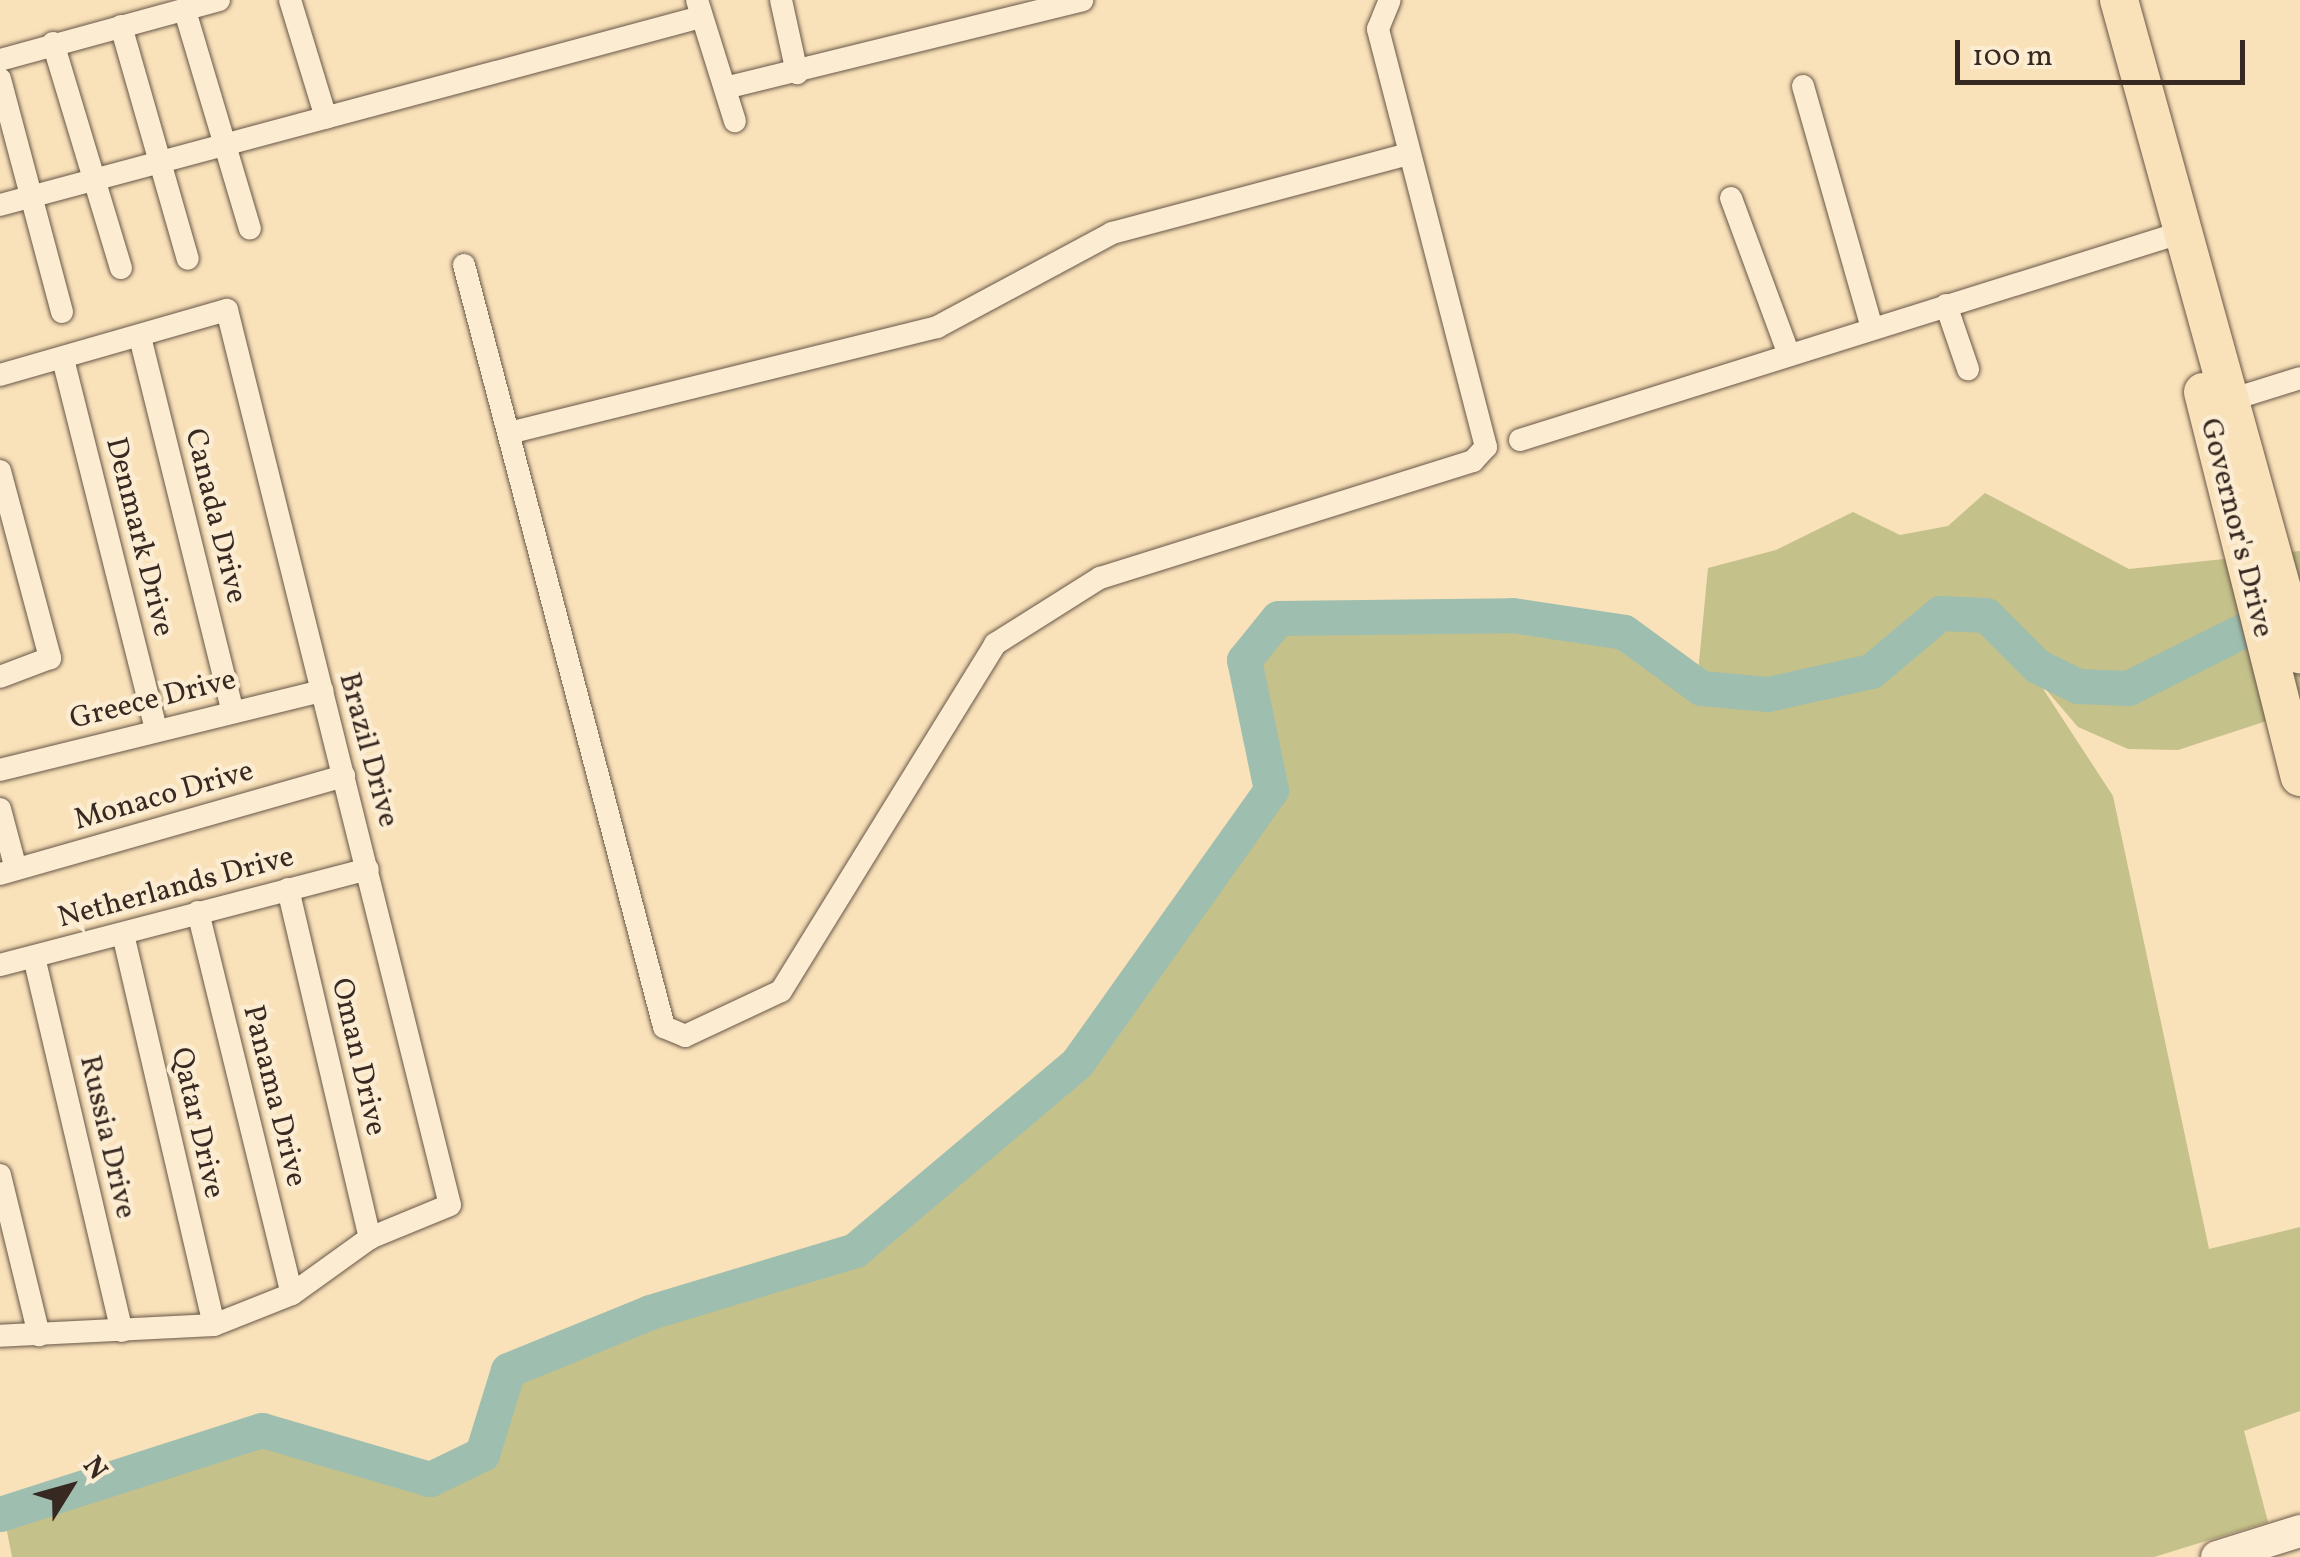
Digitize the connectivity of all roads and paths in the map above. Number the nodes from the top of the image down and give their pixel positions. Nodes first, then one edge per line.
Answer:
1 (290, 0) edge
2 (782, 0) edge
3 (1390, 0) edge
4 (2118, 0) edge
5 (1074, 1) edge
6 (202, 4) edge
7 (699, 8) edge
8 (121, 26) junction
9 (52, 44) junction
10 (0, 60) edge
11 (797, 73) junction
12 (0, 79) edge
13 (1802, 86) dead end
14 (725, 88) junction
15 (326, 118) junction
16 (735, 121) dead end
17 (223, 145) junction
18 (1410, 154) junction
19 (162, 164) junction
20 (93, 182) junction
21 (1731, 198) dead end
22 (30, 199) junction
23 (0, 205) edge
24 (250, 229) dead end
25 (2177, 234) junction
26 (188, 260) dead end
27 (464, 265) dead end
28 (122, 268) dead end
29 (2188, 277) junction
30 (1946, 305) junction
31 (62, 312) dead end
32 (1872, 328) junction
33 (140, 337) junction
34 (1789, 355) junction
35 (63, 359) junction
36 (1968, 369) dead end
37 (0, 375) edge
38 (2300, 378) edge
39 (2230, 400) junction
40 (513, 432) junction
41 (1520, 440) dead end
42 (0, 472) edge
43 (2250, 524) junction
44 (2300, 654) edge
45 (0, 677) edge
46 (322, 691) junction
47 (232, 710) junction
48 (156, 730) junction
49 (0, 770) edge
50 (344, 776) junction
51 (2300, 777) edge
52 (0, 810) edge
53 (368, 869) junction
54 (8, 871) edge
55 (288, 890) junction
56 (198, 912) junction
57 (123, 934) junction
58 (34, 957) junction
59 (0, 965) edge
60 (0, 1175) edge
61 (370, 1238) junction
62 (292, 1294) junction
63 (214, 1325) junction
64 (122, 1332) junction
65 (38, 1335) junction
66 (0, 1336) edge
67 (2300, 1532) edge
68 (2216, 1557) edge

1 - 15 street
2 - 11 street
3 - 18 street
4 - 25 highway, Governor's Drive
5 - 11 street
6 - 8 street
6 - 17 street
7 - 14 street
7 - 15 street
8 - 9 street
8 - 19 street
9 - 10 street
9 - 20 street
11 - 14 street
12 - 22 street
13 - 32 street
14 - 16 street
15 - 17 street
17 - 19 street
17 - 24 street
18 - 40 street
18 - 40 street
19 - 20 street
19 - 26 street
20 - 22 street
20 - 28 street
21 - 34 street
22 - 23 street
22 - 31 street
25 - 29 highway, Governor's Drive
25 - 30 street
27 - 40 street
29 - 39 highway, Governor's Drive
29 - 43 highway, Governor's Drive
30 - 32 street
30 - 36 street
32 - 34 street
33 - 35 street
33 - 46 street, Brazil Drive
33 - 47 street, Canada Drive
34 - 41 street
35 - 37 street
35 - 48 street, Denmark Drive
38 - 39 street
39 - 43 highway, Governor's Drive
42 - 45 street
43 - 44 highway, Governor's Drive
43 - 51 highway, Governor's Drive
46 - 47 street, Greece Drive
46 - 50 street, Brazil Drive
47 - 48 street, Greece Drive
48 - 49 street, Greece Drive
50 - 53 street, Brazil Drive
50 - 54 street, Monaco Drive
52 - 54 street
53 - 55 street, Netherlands Drive
53 - 61 street, Brazil Drive
55 - 56 street, Netherlands Drive
55 - 61 street, Oman Drive
56 - 57 street, Netherlands Drive
56 - 62 street, Panama Drive
57 - 58 street, Netherlands Drive
57 - 63 street, Qatar Drive
58 - 59 street, Netherlands Drive
58 - 64 street, Russia Drive
60 - 65 street
61 - 62 street
62 - 63 street
63 - 64 street
64 - 65 street
65 - 66 street
67 - 68 main road

